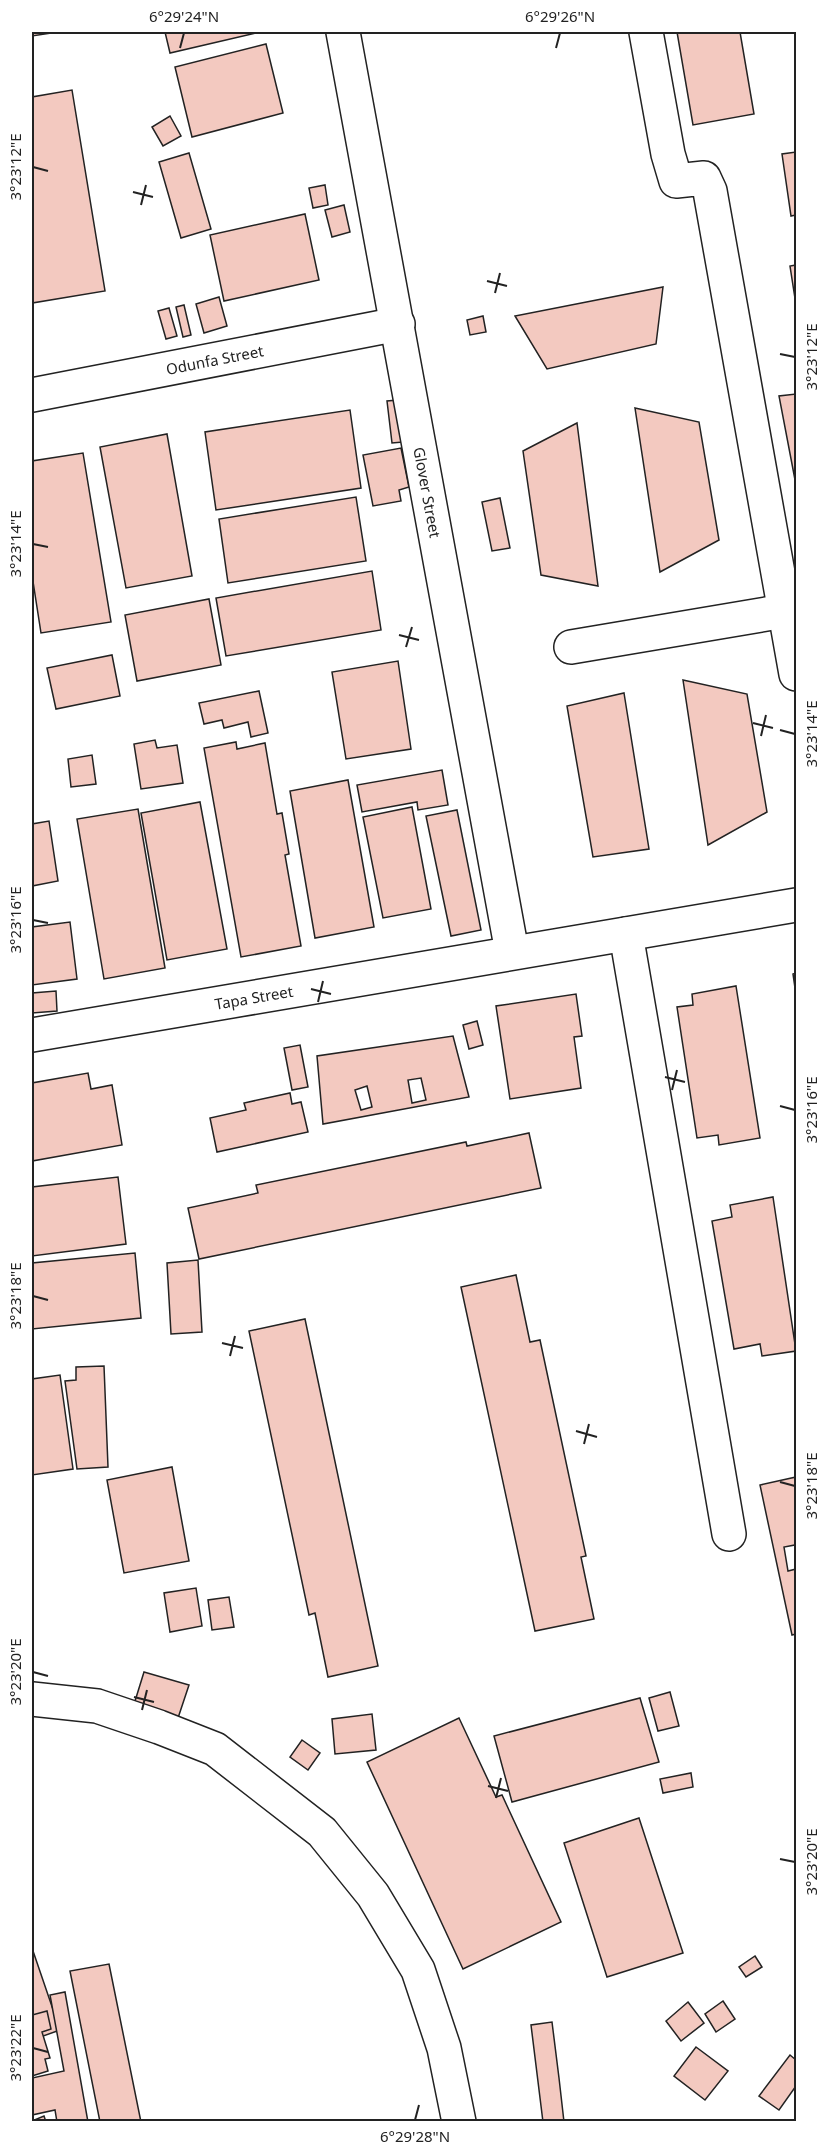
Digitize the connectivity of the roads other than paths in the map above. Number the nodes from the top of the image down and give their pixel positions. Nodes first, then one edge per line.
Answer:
1 (343, 32) edge
2 (646, 32) edge
3 (398, 324) junction
4 (32, 395) edge
5 (791, 610) edge
6 (571, 647) dead end
7 (796, 674) edge
8 (796, 905) edge
9 (626, 934) junction
10 (512, 952) junction
11 (32, 1035) edge
12 (729, 1534) dead end
13 (32, 1700) edge
14 (459, 2121) edge

1 - 3 street, Glover Street
2 - 5 street
3 - 4 street, Odunfa Street
3 - 10 street, Glover Street
5 - 6 street
5 - 7 street
8 - 9 street, Tapa Street
9 - 10 street, Tapa Street
9 - 12 street
10 - 11 street, Tapa Street
13 - 14 street

